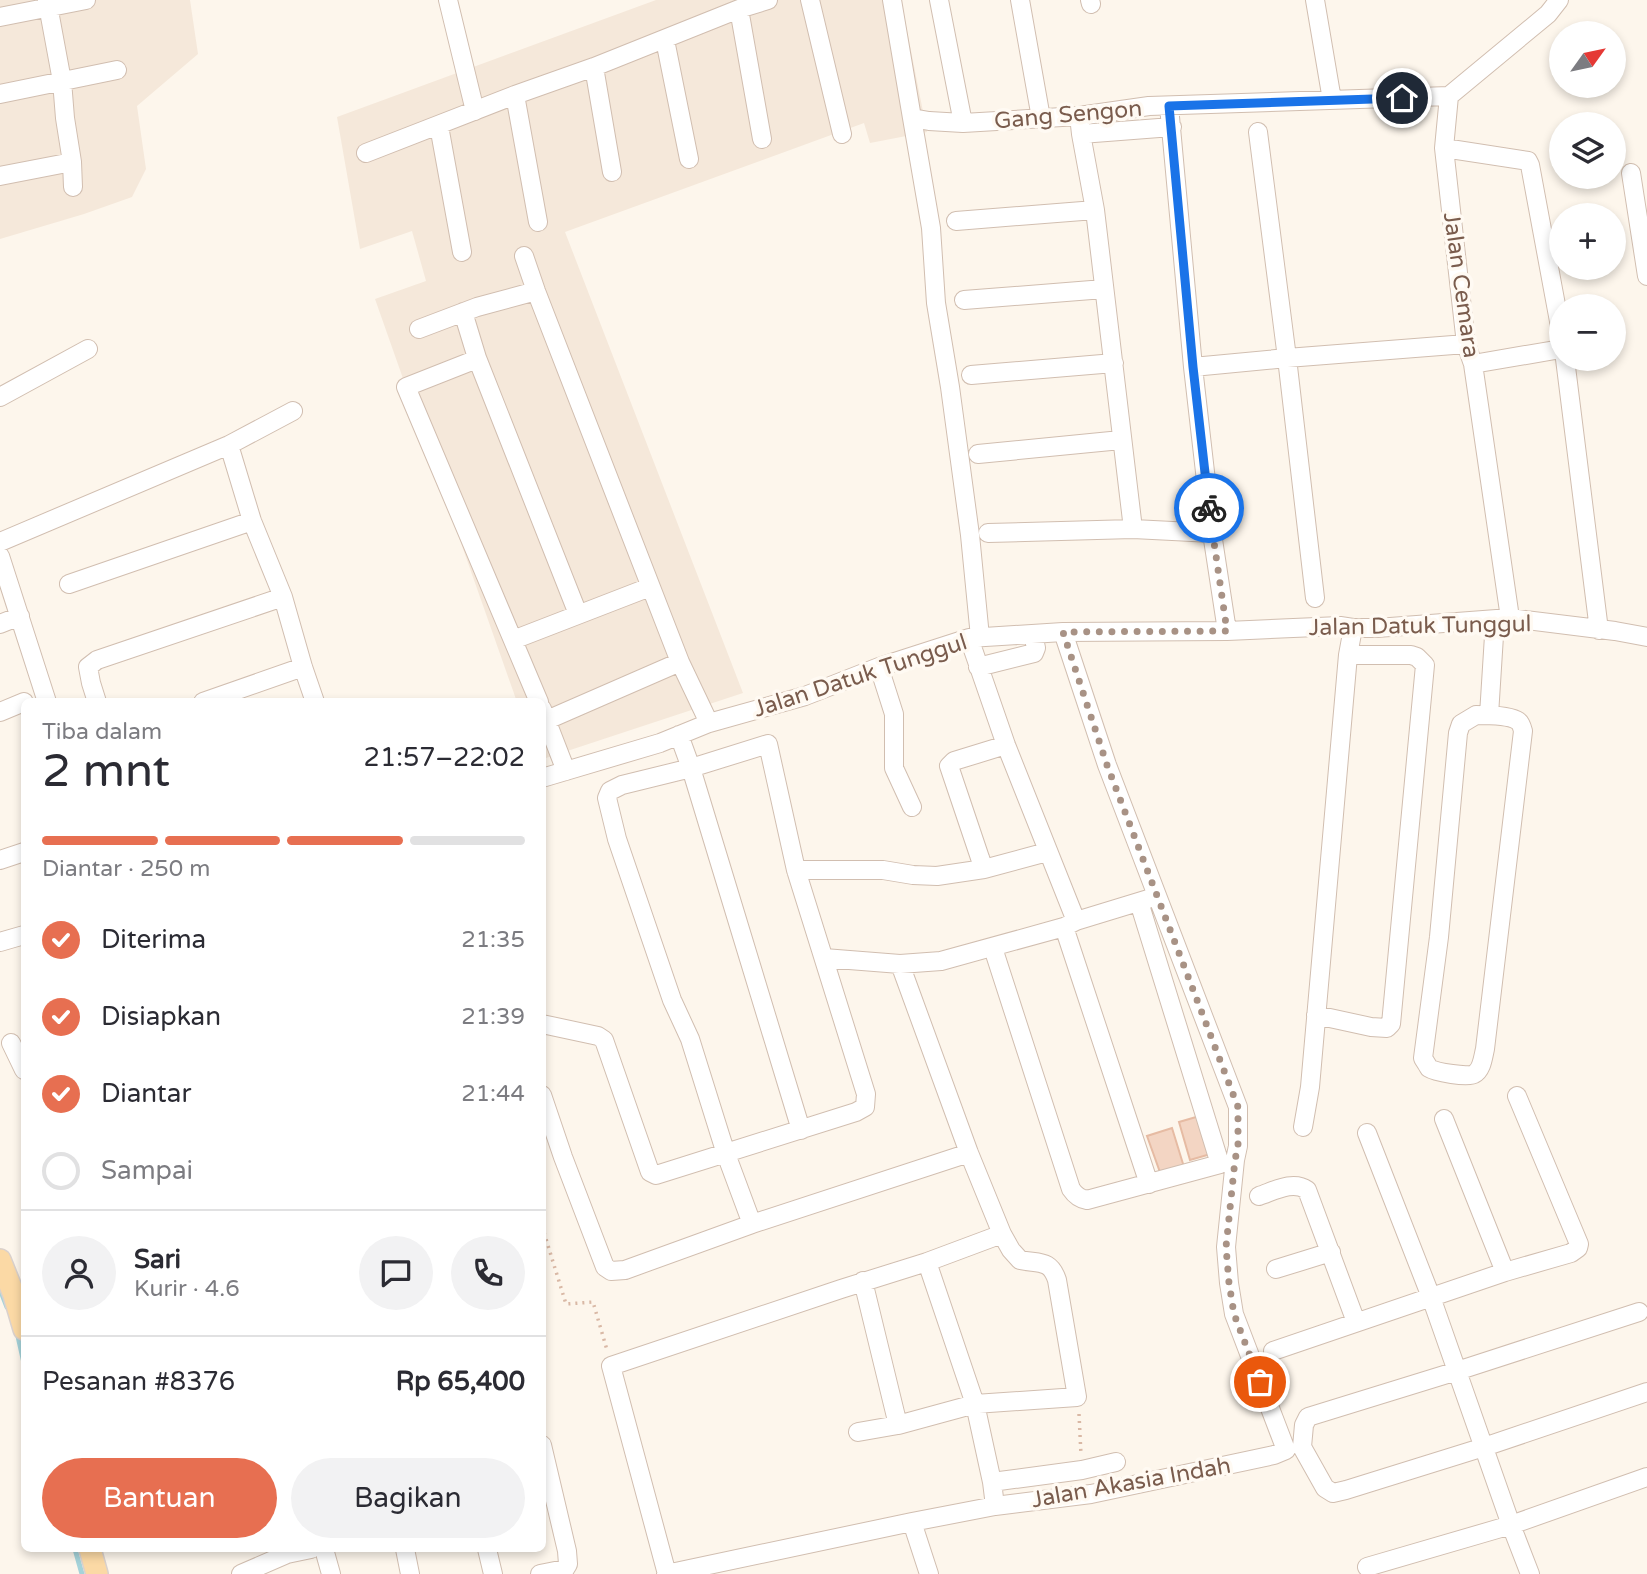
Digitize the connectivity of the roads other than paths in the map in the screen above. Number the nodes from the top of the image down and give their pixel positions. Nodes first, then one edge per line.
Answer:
1 (86, 0) edge
2 (448, 0) edge
3 (768, 0) edge
4 (810, 0) edge
5 (892, 0) edge
6 (939, 0) edge
7 (1020, 0) edge
8 (1315, 0) edge
9 (1559, 0) edge
10 (48, 4) edge
11 (739, 9) junction
12 (0, 17) edge
13 (665, 40) junction
14 (594, 67) junction
15 (117, 71) dead end
16 (62, 81) junction
17 (0, 94) edge
18 (515, 95) junction
19 (1449, 96) junction
20 (1332, 100) junction
21 (1169, 106) junction
22 (475, 111) junction
23 (1079, 116) junction
24 (1041, 118) junction
25 (921, 119) junction
26 (963, 123) junction
27 (439, 126) junction
28 (1172, 127) junction
29 (1258, 132) dead end
30 (842, 134) dead end
31 (1081, 134) junction
32 (762, 139) dead end
33 (1444, 148) junction
34 (366, 153) dead end
35 (689, 159) dead end
36 (72, 162) junction
37 (612, 172) dead end
38 (1631, 173) dead end
39 (0, 176) edge
40 (73, 187) dead end
41 (1095, 210) junction
42 (956, 221) dead end
43 (538, 222) dead end
44 (462, 252) dead end
45 (524, 256) dead end
46 (1647, 276) edge
47 (1104, 289) junction
48 (536, 291) junction
49 (1554, 294) edge
50 (964, 300) dead end
51 (463, 312) junction
52 (419, 329) dead end
53 (1466, 344) junction
54 (88, 349) dead end
55 (1549, 351) edge
56 (1287, 358) junction
57 (477, 359) junction
58 (1114, 363) junction
59 (1473, 364) junction
60 (1193, 367) junction
61 (1567, 371) edge
62 (971, 375) dead end
63 (0, 397) edge
64 (293, 411) dead end
65 (1121, 440) junction
66 (229, 445) junction
67 (978, 454) dead end
68 (252, 521) junction
69 (1133, 529) junction
70 (988, 533) dead end
71 (1212, 533) junction
72 (0, 542) edge
73 (0, 556) edge
74 (69, 583) dead end
75 (650, 587) junction
76 (283, 597) junction
77 (1315, 598) dead end
78 (578, 614) junction
79 (19, 616) junction
80 (1502, 619) junction
81 (0, 624) edge
82 (1353, 628) junction
83 (1599, 630) junction
84 (1227, 631) junction
85 (1063, 632) junction
86 (1033, 634) junction
87 (1647, 637) edge
88 (974, 638) junction
89 (513, 639) junction
90 (1348, 655) junction
91 (680, 662) junction
92 (303, 667) junction
93 (879, 667) junction
94 (978, 667) junction
95 (46, 698) edge
96 (96, 698) edge
97 (214, 698) edge
98 (314, 698) edge
99 (537, 698) edge
100 (21, 704) edge
101 (0, 712) edge
102 (546, 715) edge
103 (1489, 715) junction
104 (546, 718) edge
105 (709, 723) junction
106 (680, 735) junction
107 (1006, 745) junction
108 (691, 768) junction
109 (566, 771) junction
110 (546, 777) edge
111 (912, 807) dead end
112 (1047, 852) junction
113 (21, 853) edge
114 (0, 860) edge
115 (984, 869) junction
116 (796, 870) junction
117 (1158, 896) junction
118 (1139, 902) junction
119 (1070, 924) junction
120 (21, 936) edge
121 (0, 942) edge
122 (993, 948) junction
123 (824, 957) junction
124 (900, 964) junction
125 (1316, 1015) junction
126 (546, 1025) edge
127 (12, 1043) edge
128 (21, 1063) edge
129 (1517, 1096) dead end
130 (546, 1107) edge
131 (1444, 1119) dead end
132 (1303, 1127) dead end
133 (801, 1130) junction
134 (1367, 1133) dead end
135 (969, 1153) junction
136 (726, 1154) junction
137 (1149, 1184) junction
138 (1259, 1196) dead end
139 (752, 1224) junction
140 (1002, 1234) junction
141 (1331, 1252) junction
142 (0, 1260) edge
143 (927, 1262) junction
144 (1276, 1269) dead end
145 (1505, 1272) junction
146 (863, 1281) junction
147 (1431, 1297) junction
148 (1639, 1312) dead end
149 (21, 1318) edge
150 (1356, 1322) junction
151 (1273, 1351) dead end
152 (1457, 1371) junction
153 (1647, 1392) edge
154 (975, 1404) junction
155 (898, 1425) junction
156 (858, 1433) dead end
157 (1484, 1447) junction
158 (1294, 1449) junction
159 (546, 1462) edge
160 (1116, 1462) dead end
161 (1647, 1477) edge
162 (992, 1482) junction
163 (995, 1506) junction
164 (912, 1522) junction
165 (1511, 1525) junction
166 (91, 1552) edge
167 (297, 1552) edge
168 (325, 1552) edge
169 (406, 1552) edge
170 (488, 1552) edge
171 (1367, 1567) dead end
172 (97, 1574) edge
173 (241, 1574) edge
174 (331, 1574) edge
175 (410, 1574) edge
176 (493, 1574) edge
177 (540, 1574) edge
178 (667, 1574) edge
179 (929, 1574) edge
180 (1530, 1574) edge

1 - 10 street
2 - 22 street
3 - 11 street
4 - 30 street
5 - 25 street
6 - 26 street
7 - 24 street
8 - 20 street
9 - 19 street
10 - 12 street
10 - 16 street
11 - 13 street
11 - 32 street
13 - 14 street
13 - 35 street
14 - 18 street
14 - 37 street
15 - 16 street
16 - 17 street
16 - 36 street
18 - 22 street
18 - 43 street
19 - 20 street, Gang Sengon
19 - 33 street, Jalan Cemara
20 - 21 street, Gang Sengon
21 - 23 street, Gang Sengon
21 - 28 street
22 - 27 street
23 - 24 street, Gang Sengon
23 - 31 street
24 - 26 street, Gang Sengon
25 - 26 street, Gang Sengon
25 - 88 street
27 - 34 street
27 - 44 street
28 - 31 street
28 - 60 street
29 - 56 street
31 - 41 street
33 - 49 street
33 - 53 street, Jalan Cemara
36 - 39 street
36 - 40 street
38 - 46 street
41 - 42 street
41 - 47 street
45 - 48 street
47 - 50 street
47 - 58 street
48 - 51 street
48 - 75 street
51 - 52 street
51 - 57 street
53 - 56 street
53 - 59 street, Jalan Cemara
54 - 63 street
55 - 59 street
56 - 60 street
56 - 77 street
57 - 78 street
57 - 89 street
58 - 62 street
58 - 65 street
59 - 80 street, Jalan Cemara
60 - 71 street
61 - 83 street
64 - 66 street
65 - 67 street
65 - 69 street
66 - 68 street
66 - 72 street
68 - 74 street
68 - 76 street
69 - 70 street
69 - 71 street
71 - 84 street
73 - 79 street
75 - 78 street
75 - 91 street
76 - 92 street
76 - 96 street
78 - 89 street
79 - 81 street
79 - 95 street
80 - 82 street, Jalan Datuk Tunggul
80 - 83 street, Jalan Datuk Tunggul
80 - 103 street, Jalan Cemara
82 - 84 street, Jalan Datuk Tunggul
82 - 90 street
83 - 87 street, Jalan Datuk Tunggul
84 - 85 street, Jalan Datuk Tunggul
85 - 86 street, Jalan Datuk Tunggul
85 - 117 street
86 - 88 street, Jalan Datuk Tunggul
86 - 94 street
88 - 93 street, Jalan Datuk Tunggul
88 - 94 street
89 - 99 street
90 - 125 street
90 - 125 street
91 - 102 street
91 - 105 street
92 - 97 street
92 - 98 street
93 - 105 street, Jalan Datuk Tunggul
93 - 111 street
94 - 107 street
100 - 101 street
103 - 103 street
104 - 109 street
105 - 106 street, Jalan Datuk Tunggul
106 - 108 street
106 - 109 street, Jalan Datuk Tunggul
107 - 112 street
107 - 115 street
108 - 116 street
108 - 133 street
108 - 136 street
109 - 110 street, Jalan Datuk Tunggul
112 - 115 street
112 - 119 street
113 - 114 street
115 - 116 street
116 - 123 street
117 - 118 street
117 - 158 street
118 - 119 street
118 - 137 street
119 - 122 street
119 - 137 street
120 - 121 street
122 - 124 street
122 - 137 street
123 - 124 street
123 - 133 street
124 - 135 street
125 - 132 street
126 - 136 street
127 - 128 street
129 - 145 street
130 - 139 street
131 - 145 street
133 - 136 street
134 - 147 street
135 - 139 street
135 - 140 street
136 - 139 street
138 - 141 street
140 - 143 street
140 - 154 street
141 - 144 street
141 - 150 street
142 - 149 main road
143 - 146 street
143 - 154 street
145 - 147 street
146 - 155 street
146 - 178 street
147 - 150 street
147 - 152 street
148 - 152 street
150 - 151 street
152 - 157 street
152 - 158 street
153 - 157 street
154 - 155 street
154 - 162 street
155 - 156 street
157 - 158 street
157 - 165 street
158 - 163 street, Jalan Akasia Indah
159 - 177 street
160 - 162 street
161 - 165 street
162 - 163 street
163 - 164 street, Jalan Akasia Indah
164 - 178 street, Jalan Akasia Indah
164 - 179 street
165 - 171 street
165 - 180 street
166 - 172 main road
167 - 173 street
168 - 174 street
169 - 175 street
170 - 176 street

